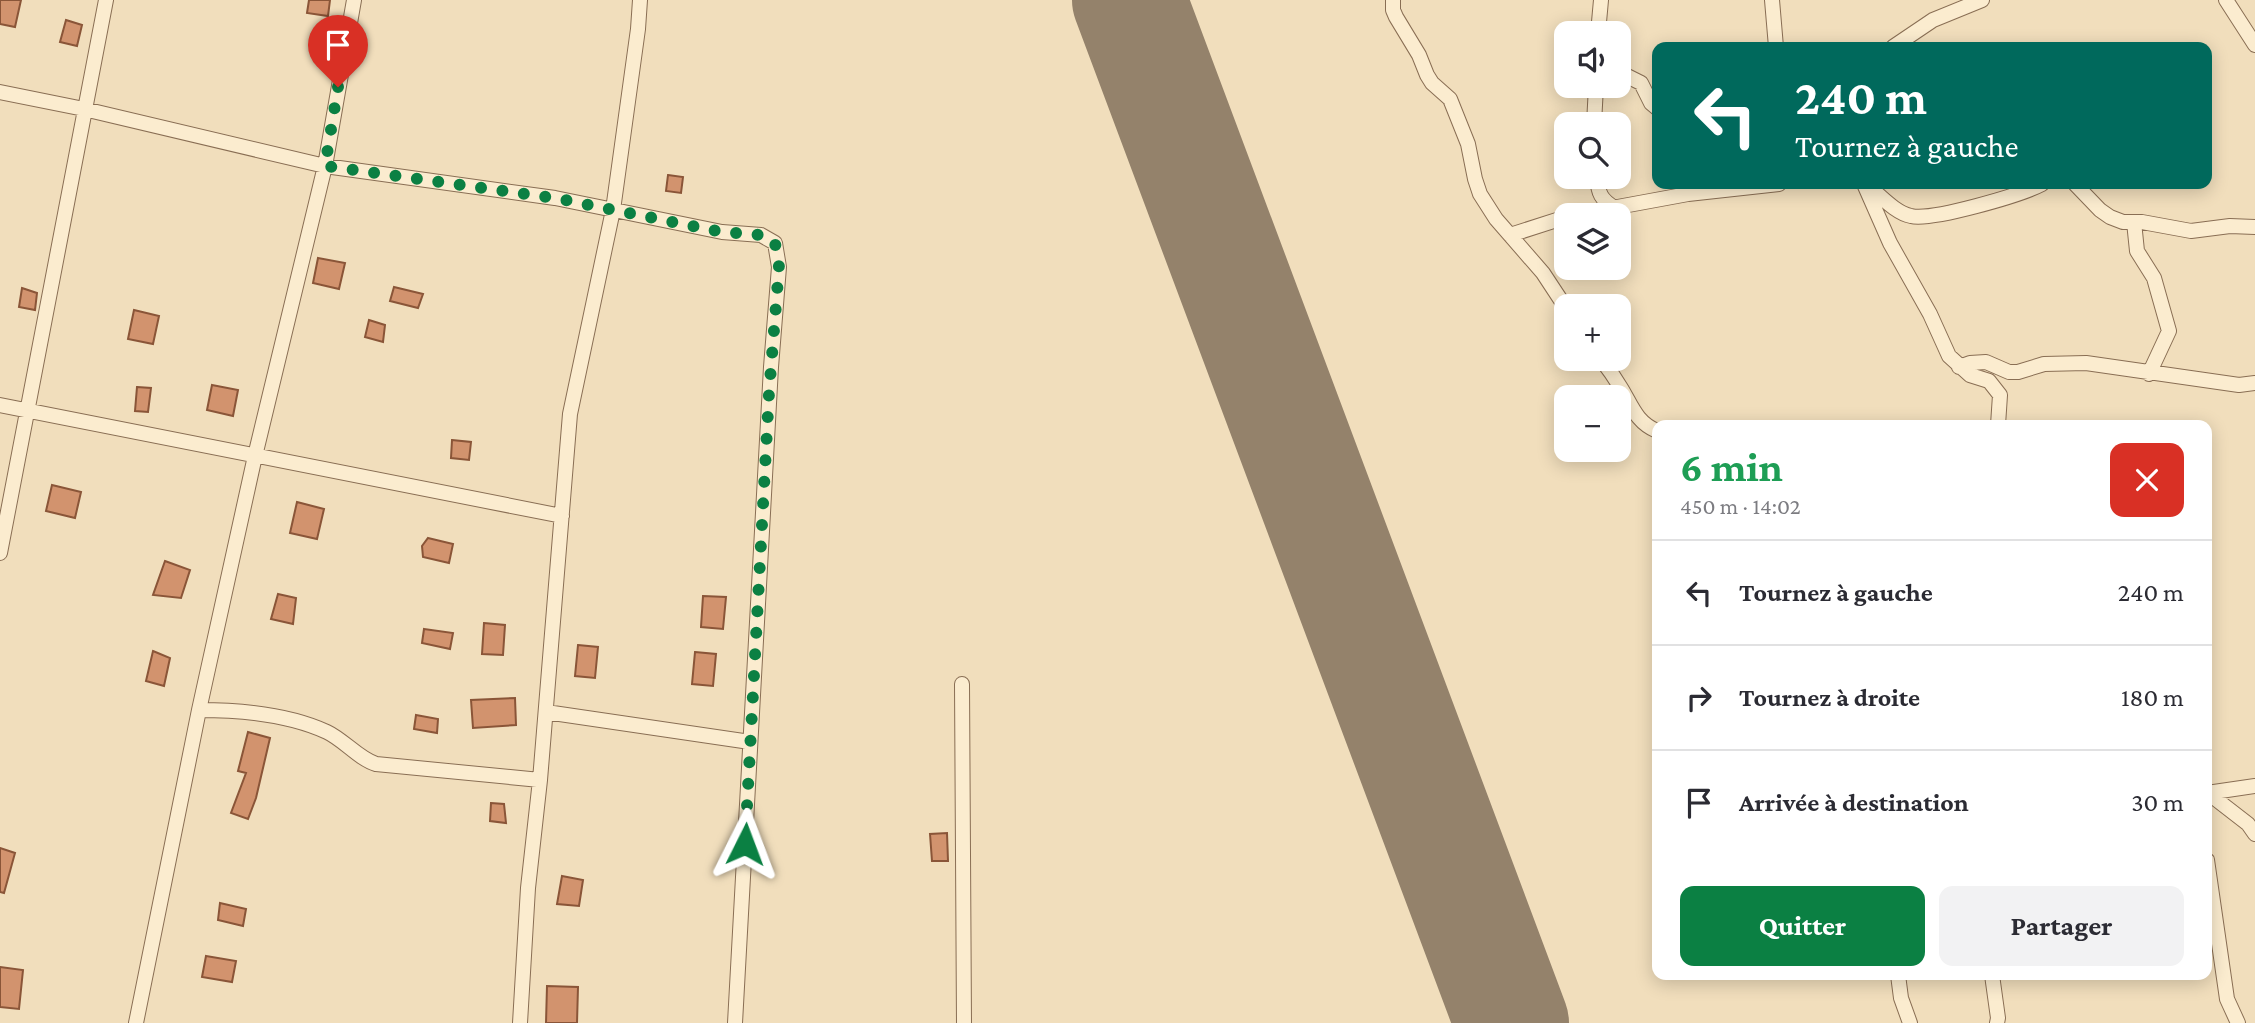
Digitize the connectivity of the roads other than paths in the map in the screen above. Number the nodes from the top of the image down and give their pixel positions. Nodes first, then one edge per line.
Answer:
1 (106, 0) edge
2 (354, 0) edge
3 (640, 0) edge
4 (1393, 0) edge
5 (1601, 0) edge
6 (1772, 0) edge
7 (1982, 0) edge
8 (2226, 0) edge
9 (1599, 21) edge
10 (1776, 42) edge
11 (1900, 42) edge
12 (2255, 45) edge
13 (1631, 78) edge
14 (0, 92) edge
15 (1652, 104) edge
16 (84, 108) junction
17 (325, 166) junction
18 (1734, 189) edge
19 (1867, 189) edge
20 (1871, 189) edge
21 (2031, 189) edge
22 (2080, 189) edge
23 (1631, 205) edge
24 (613, 210) junction
25 (1554, 221) edge
26 (2134, 222) junction
27 (2255, 227) edge
28 (1510, 235) junction
29 (1557, 294) edge
30 (1959, 367) junction
31 (1609, 371) edge
32 (2149, 374) junction
33 (2255, 383) edge
34 (0, 405) edge
35 (27, 410) junction
36 (1999, 420) edge
37 (1652, 428) edge
38 (255, 456) junction
39 (562, 516) junction
40 (0, 553) edge
41 (962, 684) dead end
42 (199, 710) junction
43 (545, 712) junction
44 (750, 742) junction
45 (540, 780) junction
46 (2255, 786) edge
47 (2212, 792) edge
48 (2212, 797) edge
49 (2255, 834) edge
50 (2212, 895) edge
51 (1899, 980) edge
52 (1993, 980) edge
53 (136, 1023) edge
54 (520, 1023) edge
55 (735, 1023) edge
56 (964, 1023) edge
57 (1910, 1023) edge
58 (1997, 1023) edge
59 (2238, 1023) edge

1 - 16 street
2 - 17 street
3 - 24 street
4 - 28 street
5 - 9 street
6 - 10 street
7 - 11 street
8 - 12 street
13 - 15 street
14 - 16 street
16 - 17 street
16 - 35 street
17 - 24 street
17 - 38 street
18 - 23 street
19 - 30 street
20 - 21 street
22 - 26 street
24 - 39 street
24 - 44 street
25 - 28 street
26 - 27 street
26 - 32 street
28 - 29 street
30 - 32 street
30 - 36 street
31 - 37 street
32 - 33 street
34 - 35 street
35 - 38 street
35 - 40 street
38 - 39 street
38 - 42 street
39 - 43 street
41 - 56 street
42 - 45 street
42 - 53 street
43 - 44 street
43 - 45 street
44 - 55 street
45 - 54 street
46 - 47 street
48 - 49 street
50 - 59 street
51 - 57 street
52 - 58 street

